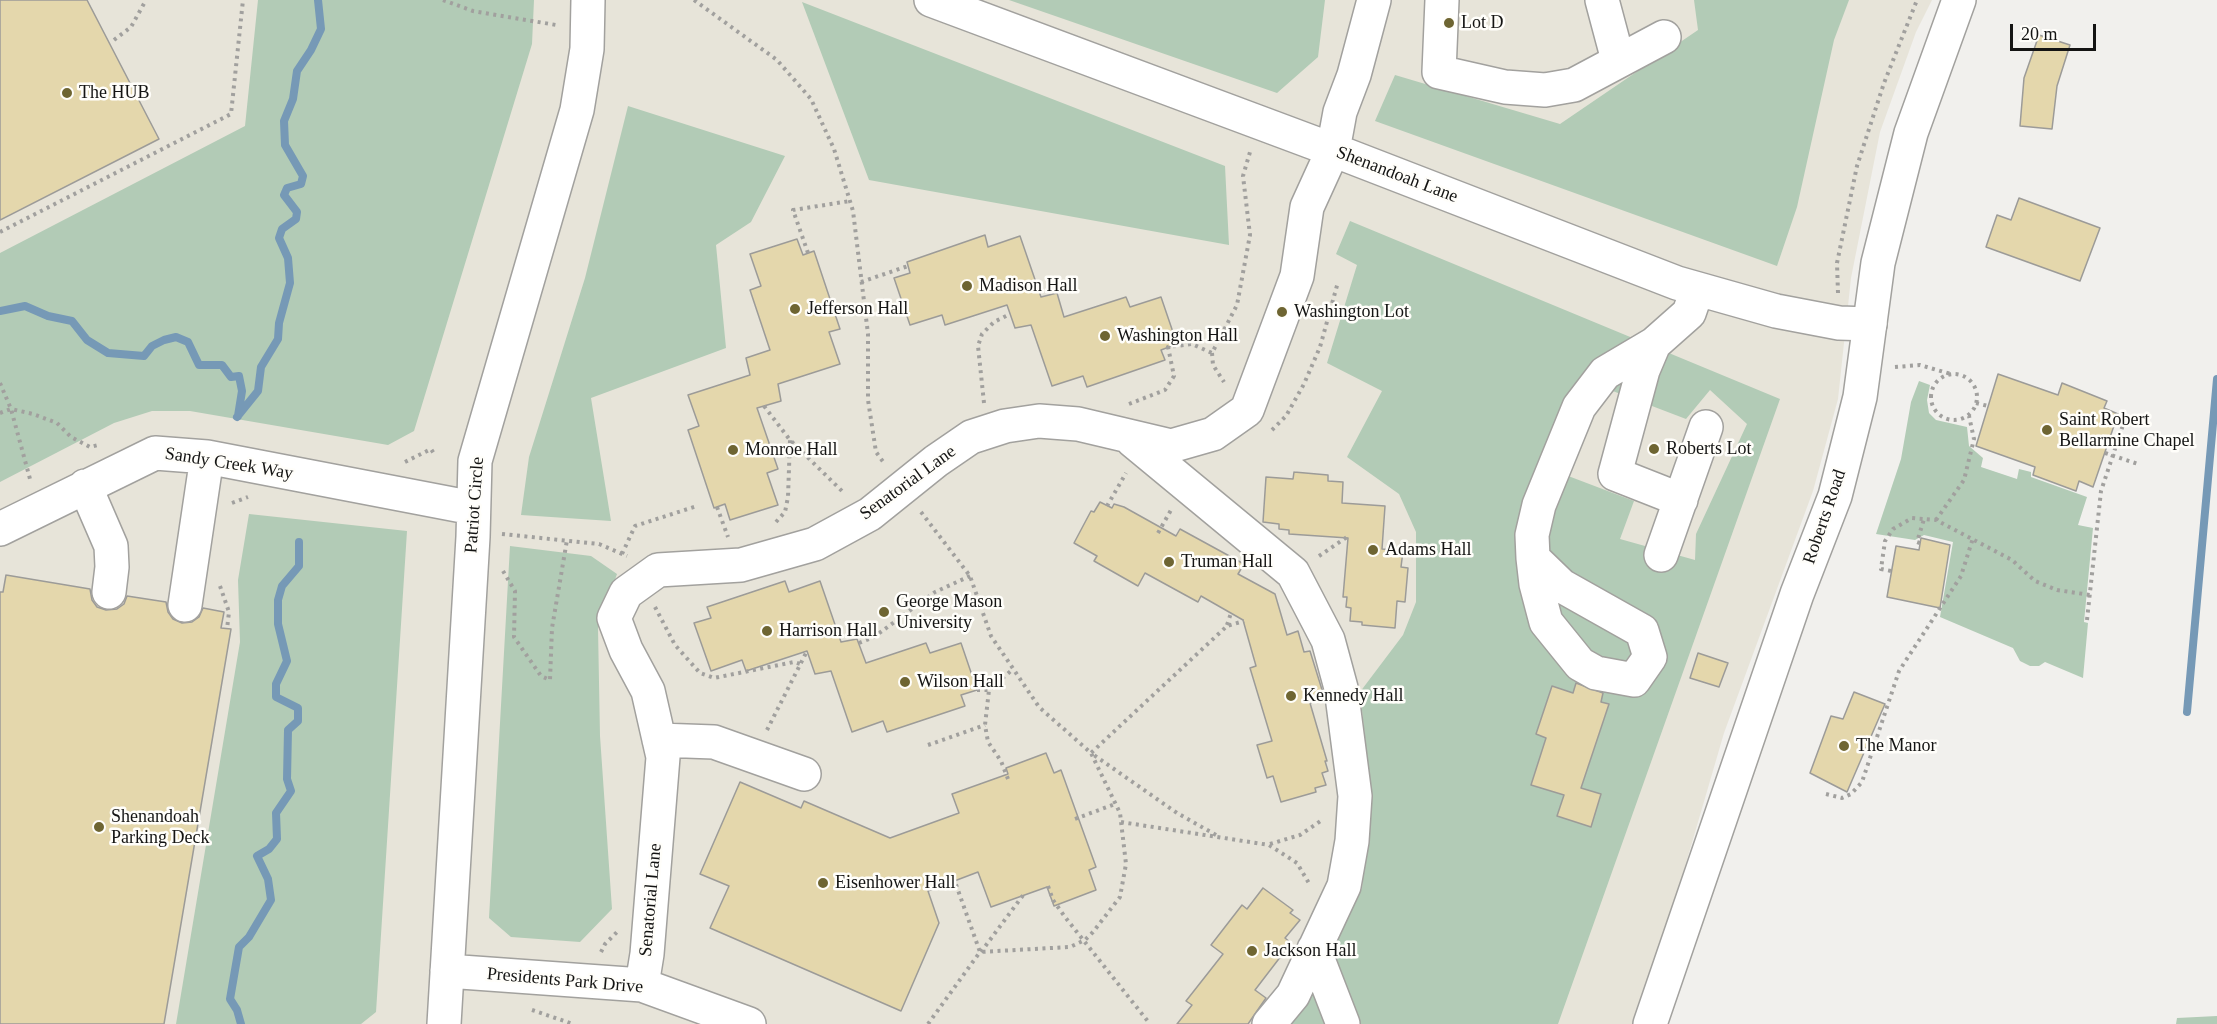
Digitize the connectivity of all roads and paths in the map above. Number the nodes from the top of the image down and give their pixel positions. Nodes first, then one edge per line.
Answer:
1 (146, 0) edge
2 (243, 0) edge
3 (443, 0) edge
4 (588, 0) edge
5 (694, 0) edge
6 (931, 0) edge
7 (1374, 0) edge
8 (1442, 0) edge
9 (1602, 0) edge
10 (1917, 0) edge
11 (1959, 0) edge
12 (558, 26) dead end
13 (1664, 37) dead end
14 (114, 40) dead end
15 (1618, 60) junction
16 (1250, 150) dead end
17 (1333, 150) junction
18 (850, 201) junction
19 (0, 232) edge
20 (808, 253) dead end
21 (1837, 263) dead end
22 (908, 266) dead end
23 (861, 282) junction
24 (1698, 290) junction
25 (1010, 314) dead end
26 (1870, 324) junction
27 (1654, 345) junction
28 (1212, 353) junction
29 (1920, 365) dead end
30 (1951, 374) junction
31 (0, 383) edge
32 (1227, 386) dead end
33 (1976, 403) junction
34 (764, 406) dead end
35 (1988, 406) dead end
36 (11, 409) junction
37 (0, 413) edge
38 (1969, 416) junction
39 (2126, 416) dead end
40 (1706, 428) dead end
41 (987, 432) junction
42 (1123, 433) junction
43 (790, 440) junction
44 (109, 443) dead end
45 (2105, 453) dead end
46 (2112, 456) junction
47 (207, 457) junction
48 (2138, 464) dead end
49 (85, 486) junction
50 (902, 488) junction
51 (33, 490) dead end
52 (1681, 500) junction
53 (698, 506) dead end
54 (473, 507) junction
55 (717, 507) dead end
56 (870, 514) junction
57 (1924, 519) junction
58 (1936, 520) junction
59 (774, 525) dead end
60 (0, 529) edge
61 (502, 534) dead end
62 (1350, 535) dead end
63 (1973, 538) junction
64 (567, 540) junction
65 (730, 542) dead end
66 (1920, 543) dead end
67 (622, 554) junction
68 (1661, 555) dead end
69 (1533, 558) dead end
70 (499, 564) dead end
71 (1891, 571) dead end
72 (1293, 573) junction
73 (970, 576) junction
74 (648, 578) junction
75 (109, 592) dead end
76 (2090, 595) junction
77 (185, 605) dead end
78 (1231, 613) dead end
79 (2087, 620) dead end
80 (1244, 621) dead end
81 (1227, 626) junction
82 (859, 643) dead end
83 (807, 651) dead end
84 (800, 664) junction
85 (1012, 669) junction
86 (978, 690) dead end
87 (989, 690) junction
88 (985, 725) junction
89 (764, 736) dead end
90 (659, 740) junction
91 (928, 745) dead end
92 (1091, 753) junction
93 (804, 774) dead end
94 (1008, 779) dead end
95 (1826, 794) dead end
96 (1355, 796) junction
97 (1115, 804) junction
98 (1075, 819) dead end
99 (1121, 822) junction
100 (1216, 835) junction
101 (1269, 844) junction
102 (954, 879) dead end
103 (1048, 886) dead end
104 (1312, 886) dead end
105 (1024, 894) dead end
106 (1085, 940) junction
107 (1314, 949) junction
108 (981, 952) junction
109 (447, 971) junction
110 (642, 985) junction
111 (444, 1024) edge
112 (749, 1024) edge
113 (928, 1024) edge
114 (1150, 1024) edge
115 (1269, 1024) edge
116 (1343, 1024) edge
117 (1650, 1024) edge

1 - 14 path
2 - 19 path
3 - 12 path
4 - 54 street, Patriot Circle
5 - 18 path
6 - 17 street, Shenandoah Lane
7 - 17 street, Senatorial Lane
8 - 15 street
9 - 15 street
10 - 21 path
11 - 26 street, Roberts Road
13 - 15 street
16 - 28 path
17 - 24 street, Shenandoah Lane
17 - 42 street, Senatorial Lane
18 - 20 path
18 - 23 path
22 - 23 path
23 - 50 path
24 - 26 street, Shenandoah Lane
24 - 27 street
25 - 41 path
26 - 117 street, Roberts Road
27 - 52 street
27 - 69 street
28 - 32 path
28 - 42 path
29 - 30 path
30 - 33 path
30 - 38 path
31 - 36 path
33 - 35 path
33 - 38 path
34 - 43 path
36 - 37 path
36 - 44 path
36 - 51 path
38 - 58 path
39 - 46 path
40 - 52 street
41 - 42 street, Senatorial Lane
41 - 50 street, Senatorial Lane
42 - 72 street
43 - 56 path
43 - 59 path
45 - 46 path
46 - 48 path
46 - 76 path
47 - 49 street, Sandy Creek Way
47 - 54 street, Sandy Creek Way
47 - 77 street
49 - 60 street, Sandy Creek Way
49 - 75 street
50 - 56 street, Senatorial Lane
50 - 73 path
52 - 68 street
53 - 67 path
54 - 109 street, Patriot Circle
55 - 65 path
56 - 74 street, Senatorial Lane
57 - 58 path
57 - 66 path
57 - 71 path
58 - 63 path
61 - 64 path
62 - 72 path
63 - 76 path
63 - 95 path
64 - 67 path
64 - 70 path
67 - 74 path
72 - 96 street
73 - 82 path
73 - 85 path
74 - 84 path
74 - 90 street, Senatorial Lane
76 - 79 path
78 - 81 path
80 - 81 path
81 - 92 path
83 - 84 path
84 - 89 path
85 - 87 path
85 - 92 path
86 - 87 path
87 - 88 path
88 - 91 path
88 - 94 path
90 - 93 street
90 - 110 street, Senatorial Lane
92 - 97 path
92 - 100 path
96 - 101 path
96 - 107 street
97 - 98 path
97 - 99 path
99 - 100 path
99 - 106 path
100 - 101 path
101 - 104 path
102 - 108 path
103 - 106 path
105 - 108 path
106 - 108 path
106 - 114 path
107 - 115 street
107 - 116 street
108 - 113 path
109 - 110 street, Presidents Park Drive
109 - 111 street, Patriot Circle
110 - 112 street, Presidents Park Drive

